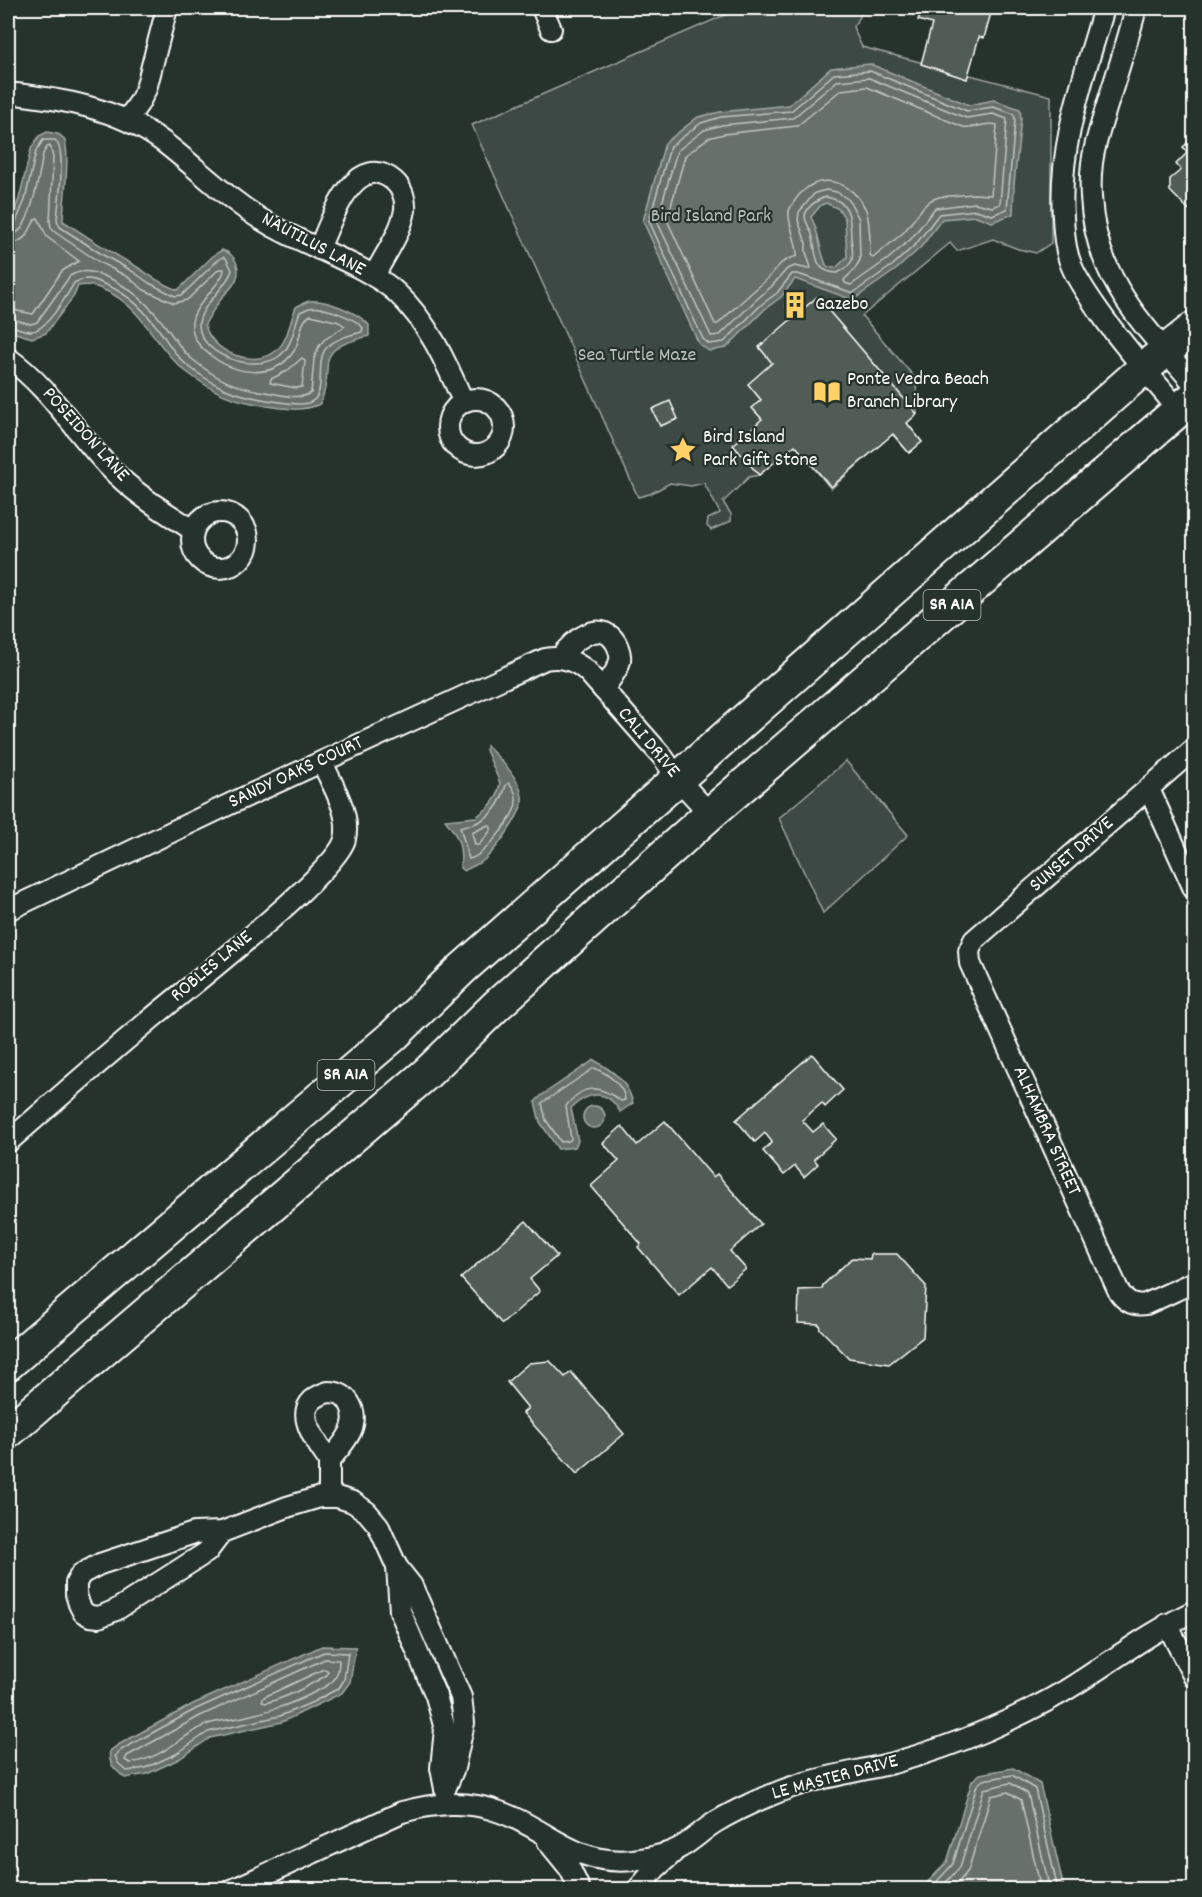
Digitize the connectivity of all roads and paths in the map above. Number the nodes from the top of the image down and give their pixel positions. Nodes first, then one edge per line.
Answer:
1 (167, 8) edge
2 (542, 8) edge
3 (1104, 8) edge
4 (1136, 8) edge
5 (551, 29) dead end
6 (1080, 92) junction
7 (8, 93) edge
8 (1109, 100) junction
9 (127, 120) junction
10 (319, 249) junction
11 (374, 276) junction
12 (1194, 328) edge
13 (8, 358) edge
14 (1155, 360) junction
15 (1189, 397) edge
16 (463, 401) dead end
17 (193, 530) dead end
18 (560, 658) junction
19 (603, 689) junction
20 (1194, 749) edge
21 (322, 762) junction
22 (678, 779) junction
23 (1149, 789) junction
24 (710, 814) junction
25 (1194, 889) edge
26 (8, 910) edge
27 (973, 970) joint
28 (8, 1142) edge
29 (1194, 1282) edge
30 (8, 1364) edge
31 (8, 1432) edge
32 (329, 1461) dead end
33 (329, 1496) junction
34 (222, 1532) junction
35 (397, 1567) junction
36 (1194, 1611) edge
37 (1167, 1624) junction
38 (1194, 1677) edge
39 (454, 1678) junction
40 (432, 1688) junction
41 (447, 1796) junction
42 (536, 1831) junction
43 (680, 1848) junction
44 (232, 1890) edge
45 (580, 1890) edge
46 (637, 1890) edge

1 - 9 street
2 - 5 street
3 - 6 street
4 - 8 street
6 - 8 street
6 - 14 street
7 - 9 street, NAUTILUS LANE
8 - 14 street
9 - 10 street, NAUTILUS LANE
10 - 11 street, NAUTILUS LANE
10 - 11 street
11 - 16 street, NAUTILUS LANE
12 - 14 main road, SR A1A
13 - 17 street, POSEIDON LANE
14 - 15 street
14 - 15 street
14 - 22 main road, SR A1A
15 - 24 main road, SR A1A
18 - 19 street, CALI DRIVE
18 - 19 street
18 - 21 street, SANDY OAKS COURT
19 - 22 street, CALI DRIVE
20 - 23 street, SUNSET DRIVE
21 - 26 street, SANDY OAKS COURT
21 - 28 street, ROBLES LANE
22 - 24 street, CALI DRIVE
22 - 30 main road, SR A1A
23 - 25 street
23 - 27 street, SUNSET DRIVE
24 - 31 main road, SR A1A
27 - 29 street, ALHAMBRA STREET
32 - 33 street
33 - 34 street
33 - 35 street
34 - 34 street
35 - 39 street
35 - 40 street
36 - 37 street, LE MASTER DRIVE
37 - 38 street
37 - 43 street, LE MASTER DRIVE
39 - 40 street
39 - 41 street
40 - 41 street
41 - 42 street, LE MASTER DRIVE
41 - 44 street, LE MASTER DRIVE
42 - 43 street, LE MASTER DRIVE
42 - 45 street
43 - 46 street

